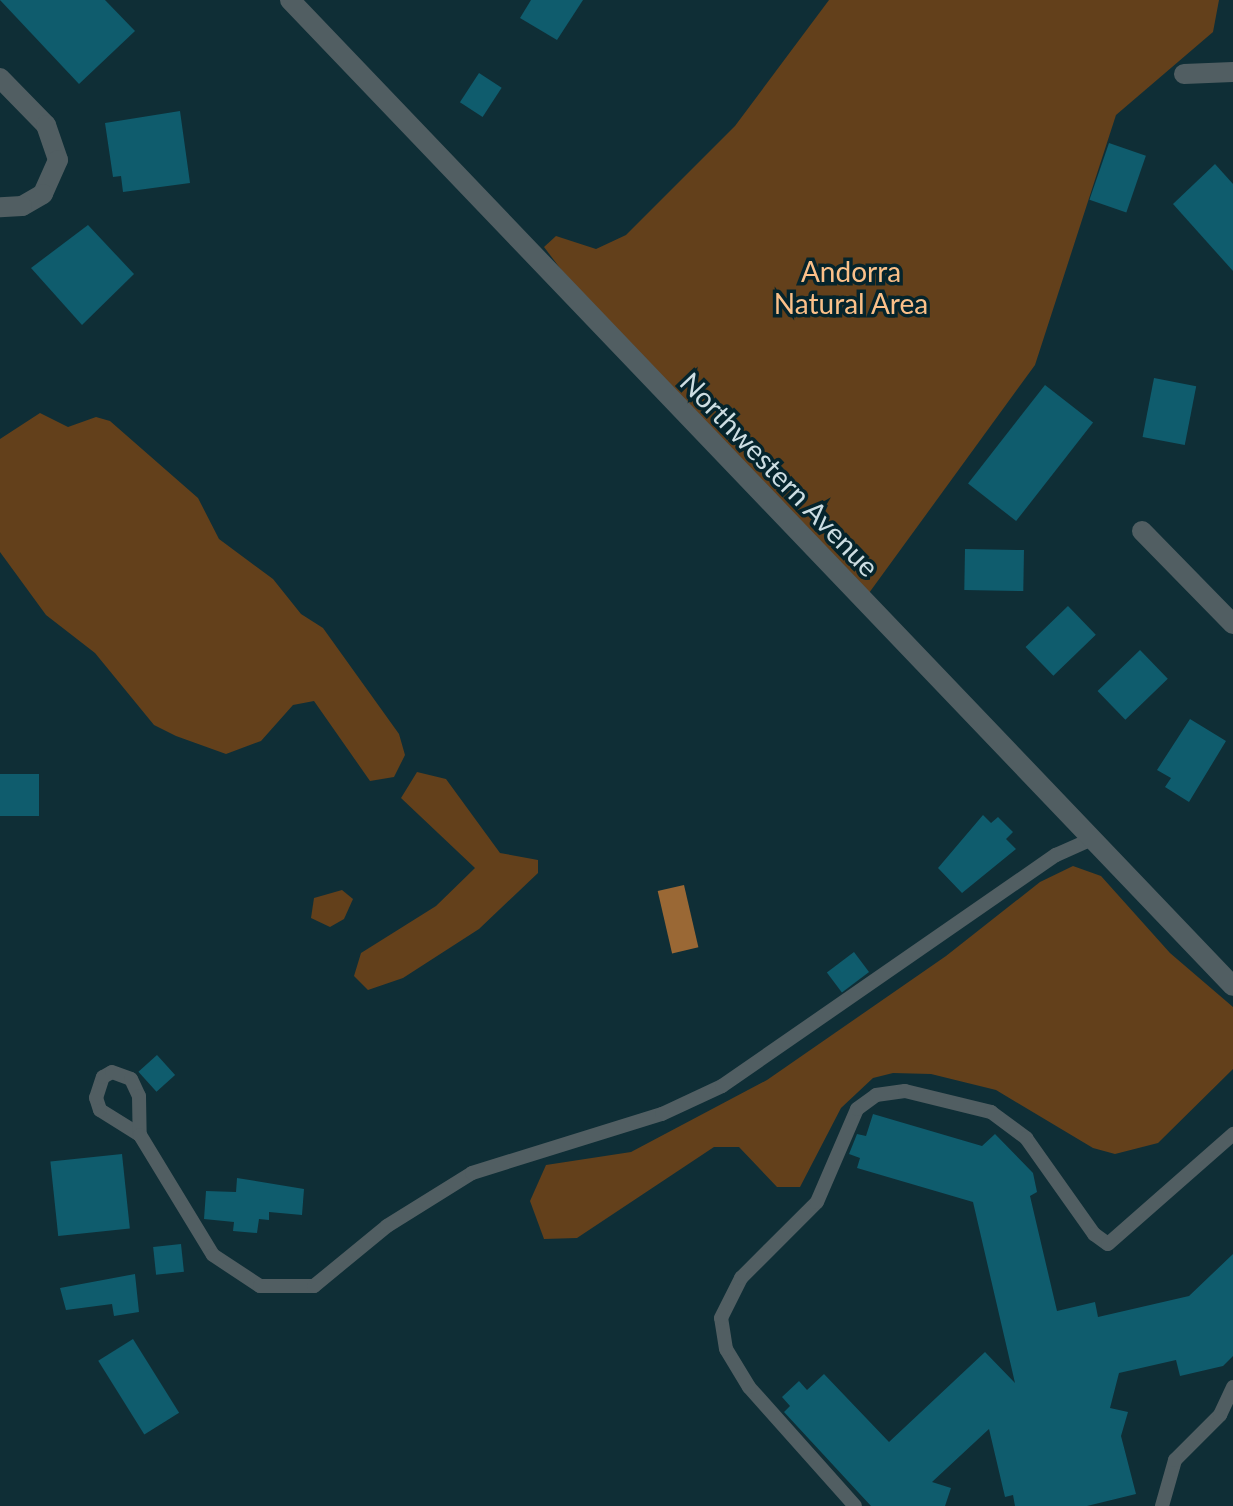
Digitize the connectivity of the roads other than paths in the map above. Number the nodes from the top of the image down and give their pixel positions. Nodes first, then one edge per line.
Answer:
1 (290, 0) edge
2 (1233, 72) edge
3 (1184, 74) dead end
4 (0, 78) edge
5 (0, 207) edge
6 (1142, 531) dead end
7 (1233, 624) edge
8 (1092, 839) junction
9 (1233, 986) edge
10 (1233, 1134) edge
11 (140, 1135) dead end
12 (1233, 1387) edge
13 (855, 1506) edge
14 (1162, 1506) edge

1 - 8 street, Northwestern Avenue
2 - 3 street
4 - 5 street
6 - 7 street
8 - 9 street, Northwestern Avenue
8 - 11 lane
10 - 13 lane
12 - 14 lane

